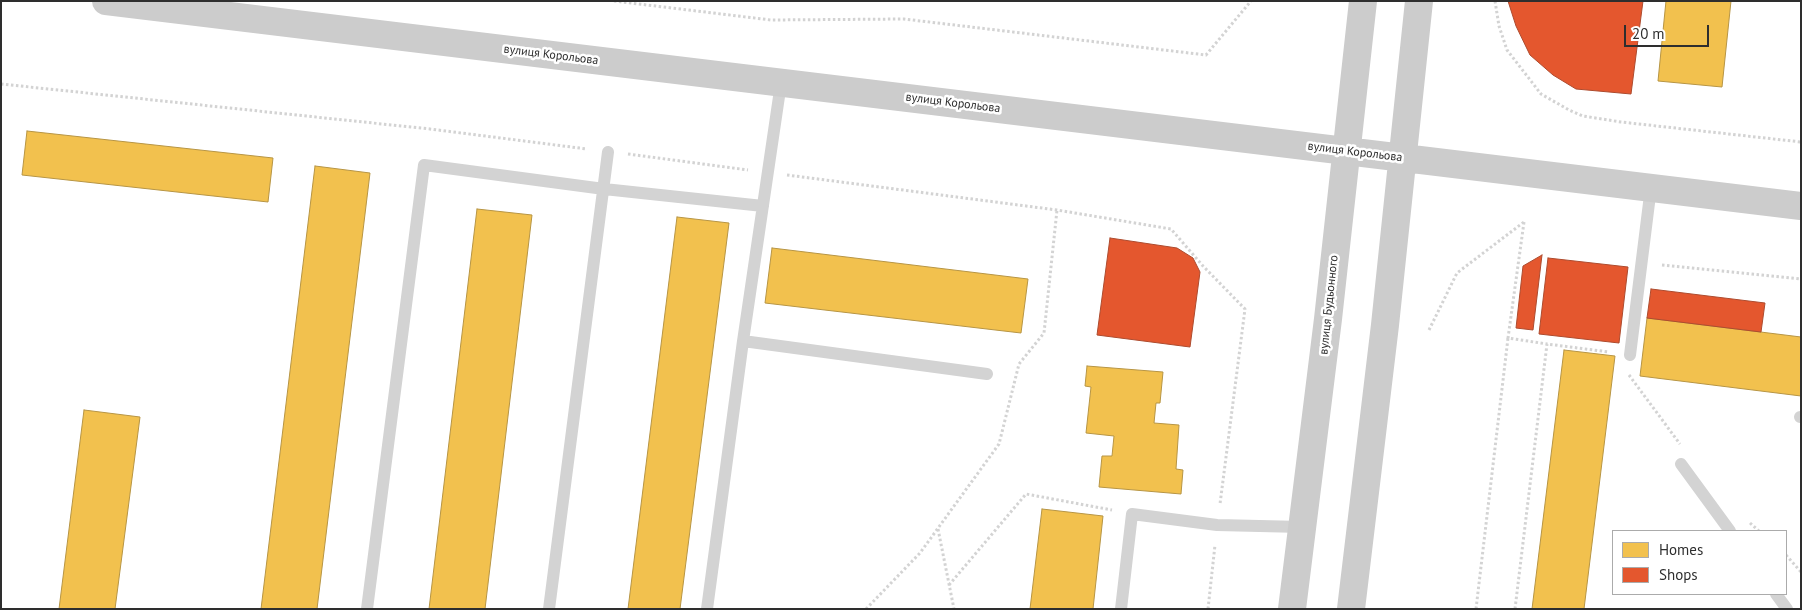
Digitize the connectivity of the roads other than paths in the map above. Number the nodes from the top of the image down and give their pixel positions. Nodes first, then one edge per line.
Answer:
1 (106, 1) edge
2 (1363, 1) edge
3 (1419, 1) edge
4 (781, 83) junction
5 (1345, 150) junction
6 (608, 152) road end
7 (1403, 157) junction
8 (1651, 187) junction
9 (604, 189) junction
10 (763, 206) junction
11 (1801, 206) edge
12 (743, 341) junction
13 (1630, 355) road end
14 (987, 374) dead end
15 (1681, 464) dead end
16 (1302, 527) junction
17 (1729, 530) edge
18 (1777, 595) edge
19 (367, 609) edge
20 (549, 609) edge
21 (707, 609) edge
22 (1121, 609) edge
23 (1292, 609) edge
24 (1351, 609) edge
25 (1787, 609) edge

1 - 4 street, вулиця Корольова
2 - 5 street, вулиця Будьонного
3 - 7 street
4 - 5 street, вулиця Корольова
4 - 10 lane
5 - 7 street, вулиця Корольова
5 - 16 street, вулиця Будьонного
6 - 9 lane
7 - 8 street, вулиця Корольова
7 - 24 street
8 - 11 street, вулиця Корольова
8 - 13 lane
9 - 10 lane
9 - 19 lane
9 - 20 lane
10 - 12 lane
12 - 14 lane
12 - 21 lane
15 - 17 lane
16 - 22 lane
16 - 23 street, вулиця Будьонного
18 - 25 lane

